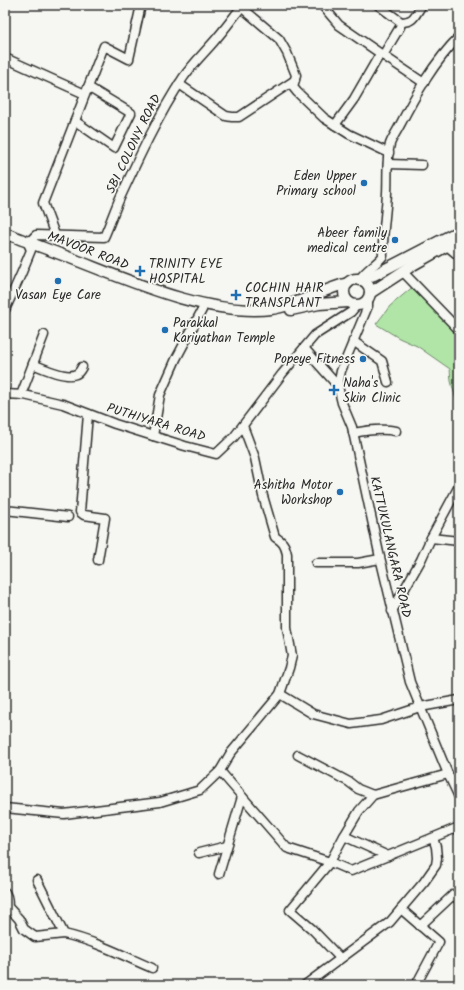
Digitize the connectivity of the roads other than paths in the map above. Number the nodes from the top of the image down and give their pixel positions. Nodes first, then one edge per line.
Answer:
1 (141, 5) edge
2 (322, 5) edge
3 (378, 5) edge
4 (422, 5) edge
5 (242, 6) edge
6 (402, 22) junction
7 (459, 37) edge
8 (382, 55) junction
9 (5, 58) edge
10 (295, 80) junction
11 (424, 82) junction
12 (179, 84) junction
13 (87, 90) junction
14 (75, 121) junction
15 (335, 125) junction
16 (389, 153) junction
17 (388, 164) junction
18 (422, 165) dead end
19 (459, 231) edge
20 (5, 232) edge
21 (55, 235) junction
22 (459, 239) edge
23 (5, 240) edge
24 (447, 246) junction
25 (30, 247) junction
26 (459, 256) edge
27 (403, 272) junction
28 (359, 280) junction
29 (348, 283) junction
30 (368, 296) junction
31 (353, 303) junction
32 (5, 310) edge
33 (202, 310) junction
34 (459, 330) edge
35 (44, 336) dead end
36 (353, 341) junction
37 (304, 348) junction
38 (33, 364) junction
39 (82, 366) dead end
40 (388, 382) dead end
41 (338, 386) junction
42 (5, 394) edge
43 (21, 395) junction
44 (88, 414) junction
45 (243, 426) junction
46 (396, 431) dead end
47 (353, 433) junction
48 (153, 436) junction
49 (459, 486) edge
50 (5, 510) edge
51 (68, 517) dead end
52 (431, 538) junction
53 (459, 542) edge
54 (380, 559) junction
55 (98, 560) dead end
56 (316, 563) dead end
57 (392, 611) junction
58 (280, 694) junction
59 (459, 700) edge
60 (420, 707) junction
61 (298, 755) dead end
62 (220, 771) junction
63 (448, 774) junction
64 (373, 795) junction
65 (242, 797) junction
66 (459, 797) edge
67 (5, 808) edge
68 (459, 827) edge
69 (344, 836) junction
70 (433, 838) junction
71 (227, 846) junction
72 (199, 854) dead end
73 (388, 856) junction
74 (330, 862) junction
75 (219, 874) dead end
76 (36, 880) dead end
77 (5, 892) edge
78 (459, 900) edge
79 (6, 909) edge
80 (401, 909) junction
81 (420, 926) junction
82 (64, 934) junction
83 (340, 958) junction
84 (152, 968) dead end
85 (305, 985) edge
86 (416, 985) edge

1 - 13 street
2 - 8 street
3 - 6 street
4 - 6 street
5 - 10 street
5 - 12 street, SBI COLONY ROAD
6 - 8 street
7 - 11 street
8 - 11 street
8 - 15 street
9 - 13 street
10 - 12 street
10 - 15 street
11 - 16 street
12 - 21 street, SBI COLONY ROAD
13 - 14 street
13 - 14 street
14 - 21 street
15 - 16 street
16 - 17 street
17 - 18 street
17 - 28 street
19 - 28 main road, MAVOOR ROAD
20 - 25 main road, MAVOOR ROAD
21 - 25 street, SBI COLONY ROAD
22 - 24 main road, MAVOOR ROAD
23 - 25 main road, MAVOOR ROAD
24 - 26 street
24 - 27 main road, MAVOOR ROAD
25 - 29 main road, MAVOOR ROAD
25 - 32 street
25 - 33 main road, MAVOOR ROAD
27 - 30 main road, MAVOOR ROAD
27 - 34 street
28 - 29 main road, MAVOOR ROAD
28 - 30 main road
29 - 31 main road
30 - 31 main road, MAVOOR ROAD
30 - 36 street, KATTUKULANGARA ROAD
31 - 33 main road, MAVOOR ROAD
31 - 37 street, PUTHIYARA ROAD
33 - 48 street
35 - 38 street
36 - 40 street
36 - 41 street, KATTUKULANGARA ROAD
37 - 41 street
37 - 45 street, PUTHIYARA ROAD
38 - 39 street
38 - 43 street
41 - 47 street, KATTUKULANGARA ROAD
42 - 43 street, PUTHIYARA ROAD
43 - 44 street, PUTHIYARA ROAD
44 - 48 street, PUTHIYARA ROAD
44 - 55 street
45 - 48 street, PUTHIYARA ROAD
45 - 58 street
46 - 47 street
47 - 54 street, KATTUKULANGARA ROAD
49 - 52 street
50 - 51 street
52 - 53 street
52 - 57 street
54 - 56 street
54 - 57 street, KATTUKULANGARA ROAD
57 - 60 street, KATTUKULANGARA ROAD
58 - 60 street
58 - 62 street
59 - 60 street
60 - 63 street, KATTUKULANGARA ROAD
61 - 64 street
62 - 65 street
62 - 67 street
63 - 64 street
63 - 66 street, KATTUKULANGARA ROAD
64 - 69 street
65 - 71 street
65 - 74 street
68 - 70 street
69 - 73 street
69 - 74 street
70 - 73 street
70 - 80 street
71 - 72 street
71 - 75 street
73 - 74 street
74 - 83 street
76 - 82 street
77 - 79 street
78 - 81 street
79 - 82 street
80 - 81 street
80 - 83 street
81 - 86 street
82 - 84 street
83 - 85 street

